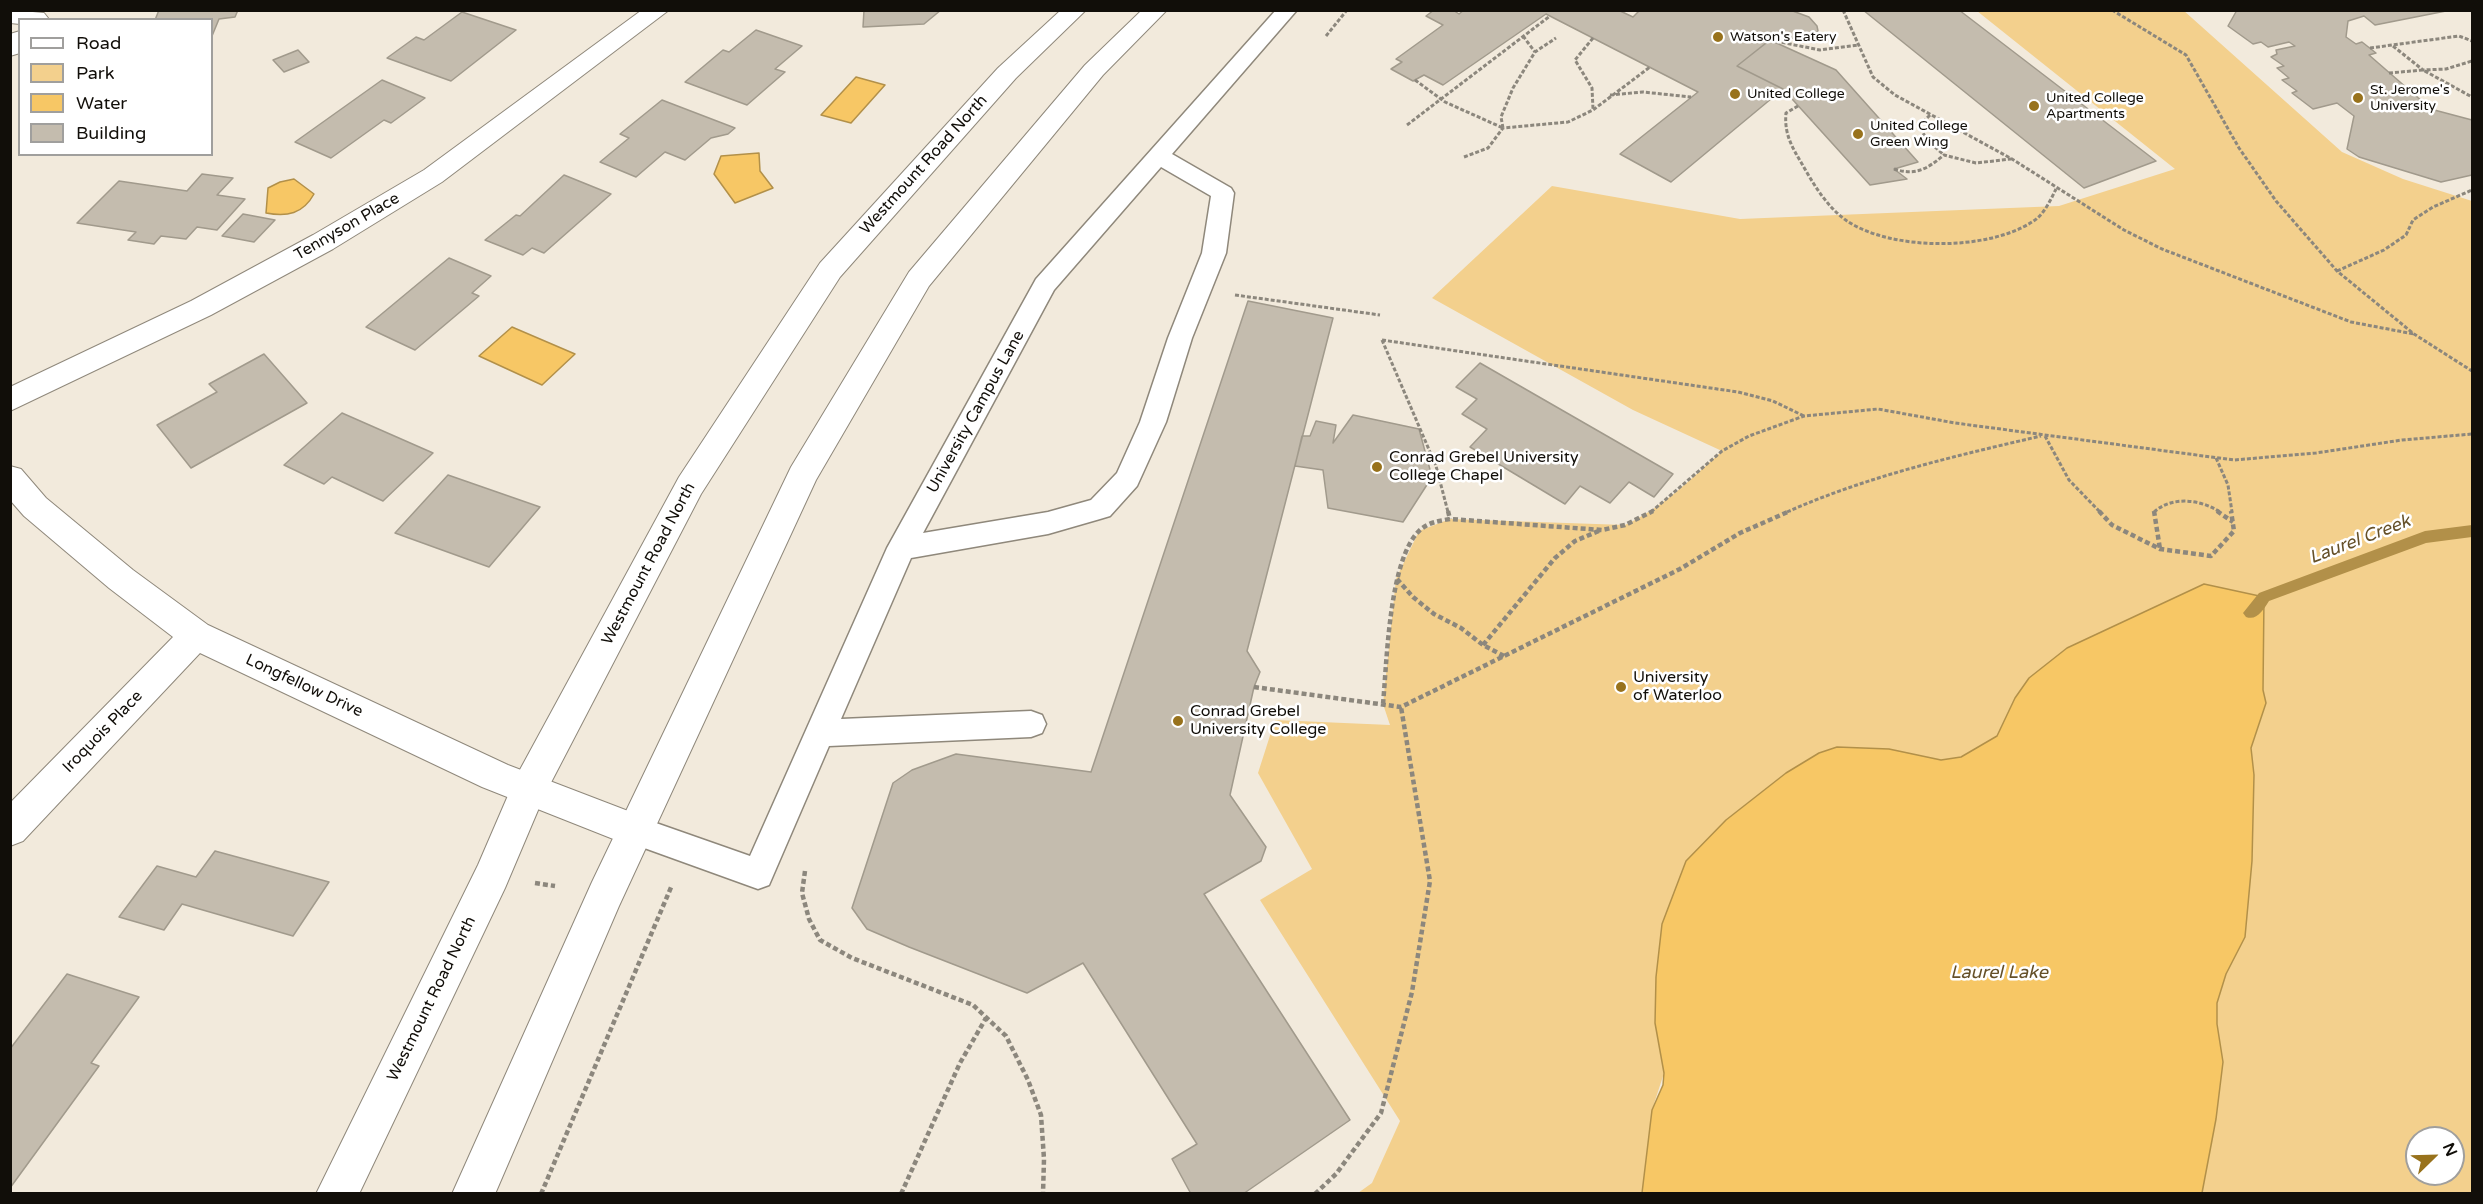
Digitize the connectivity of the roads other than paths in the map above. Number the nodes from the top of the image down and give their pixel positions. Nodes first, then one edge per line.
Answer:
1 (658, 10) edge
2 (1075, 10) edge
3 (1156, 10) edge
4 (1287, 10) edge
5 (10, 16) edge
6 (37, 16) edge
7 (1158, 156) junction
8 (10, 400) edge
9 (10, 478) edge
10 (901, 548) junction
11 (196, 635) junction
12 (1031, 724) dead end
13 (819, 734) junction
14 (529, 789) junction
15 (10, 829) edge
16 (636, 831) junction
17 (337, 1194) edge
18 (473, 1194) edge

1 - 8 main road, Tennyson Place
2 - 14 main road, Westmount Road North
3 - 16 main road
4 - 7 lane, University Campus Lane
5 - 6 main road
7 - 10 lane, University Campus Lane
7 - 10 lane
9 - 11 main road, Longfellow Drive
10 - 13 lane, University Campus Lane
11 - 14 main road, Longfellow Drive
11 - 15 main road, Iroquois Place
12 - 13 lane
13 - 16 lane, University Campus Lane
14 - 16 main road, Longfellow Drive
14 - 17 main road, Westmount Road North
16 - 18 main road

